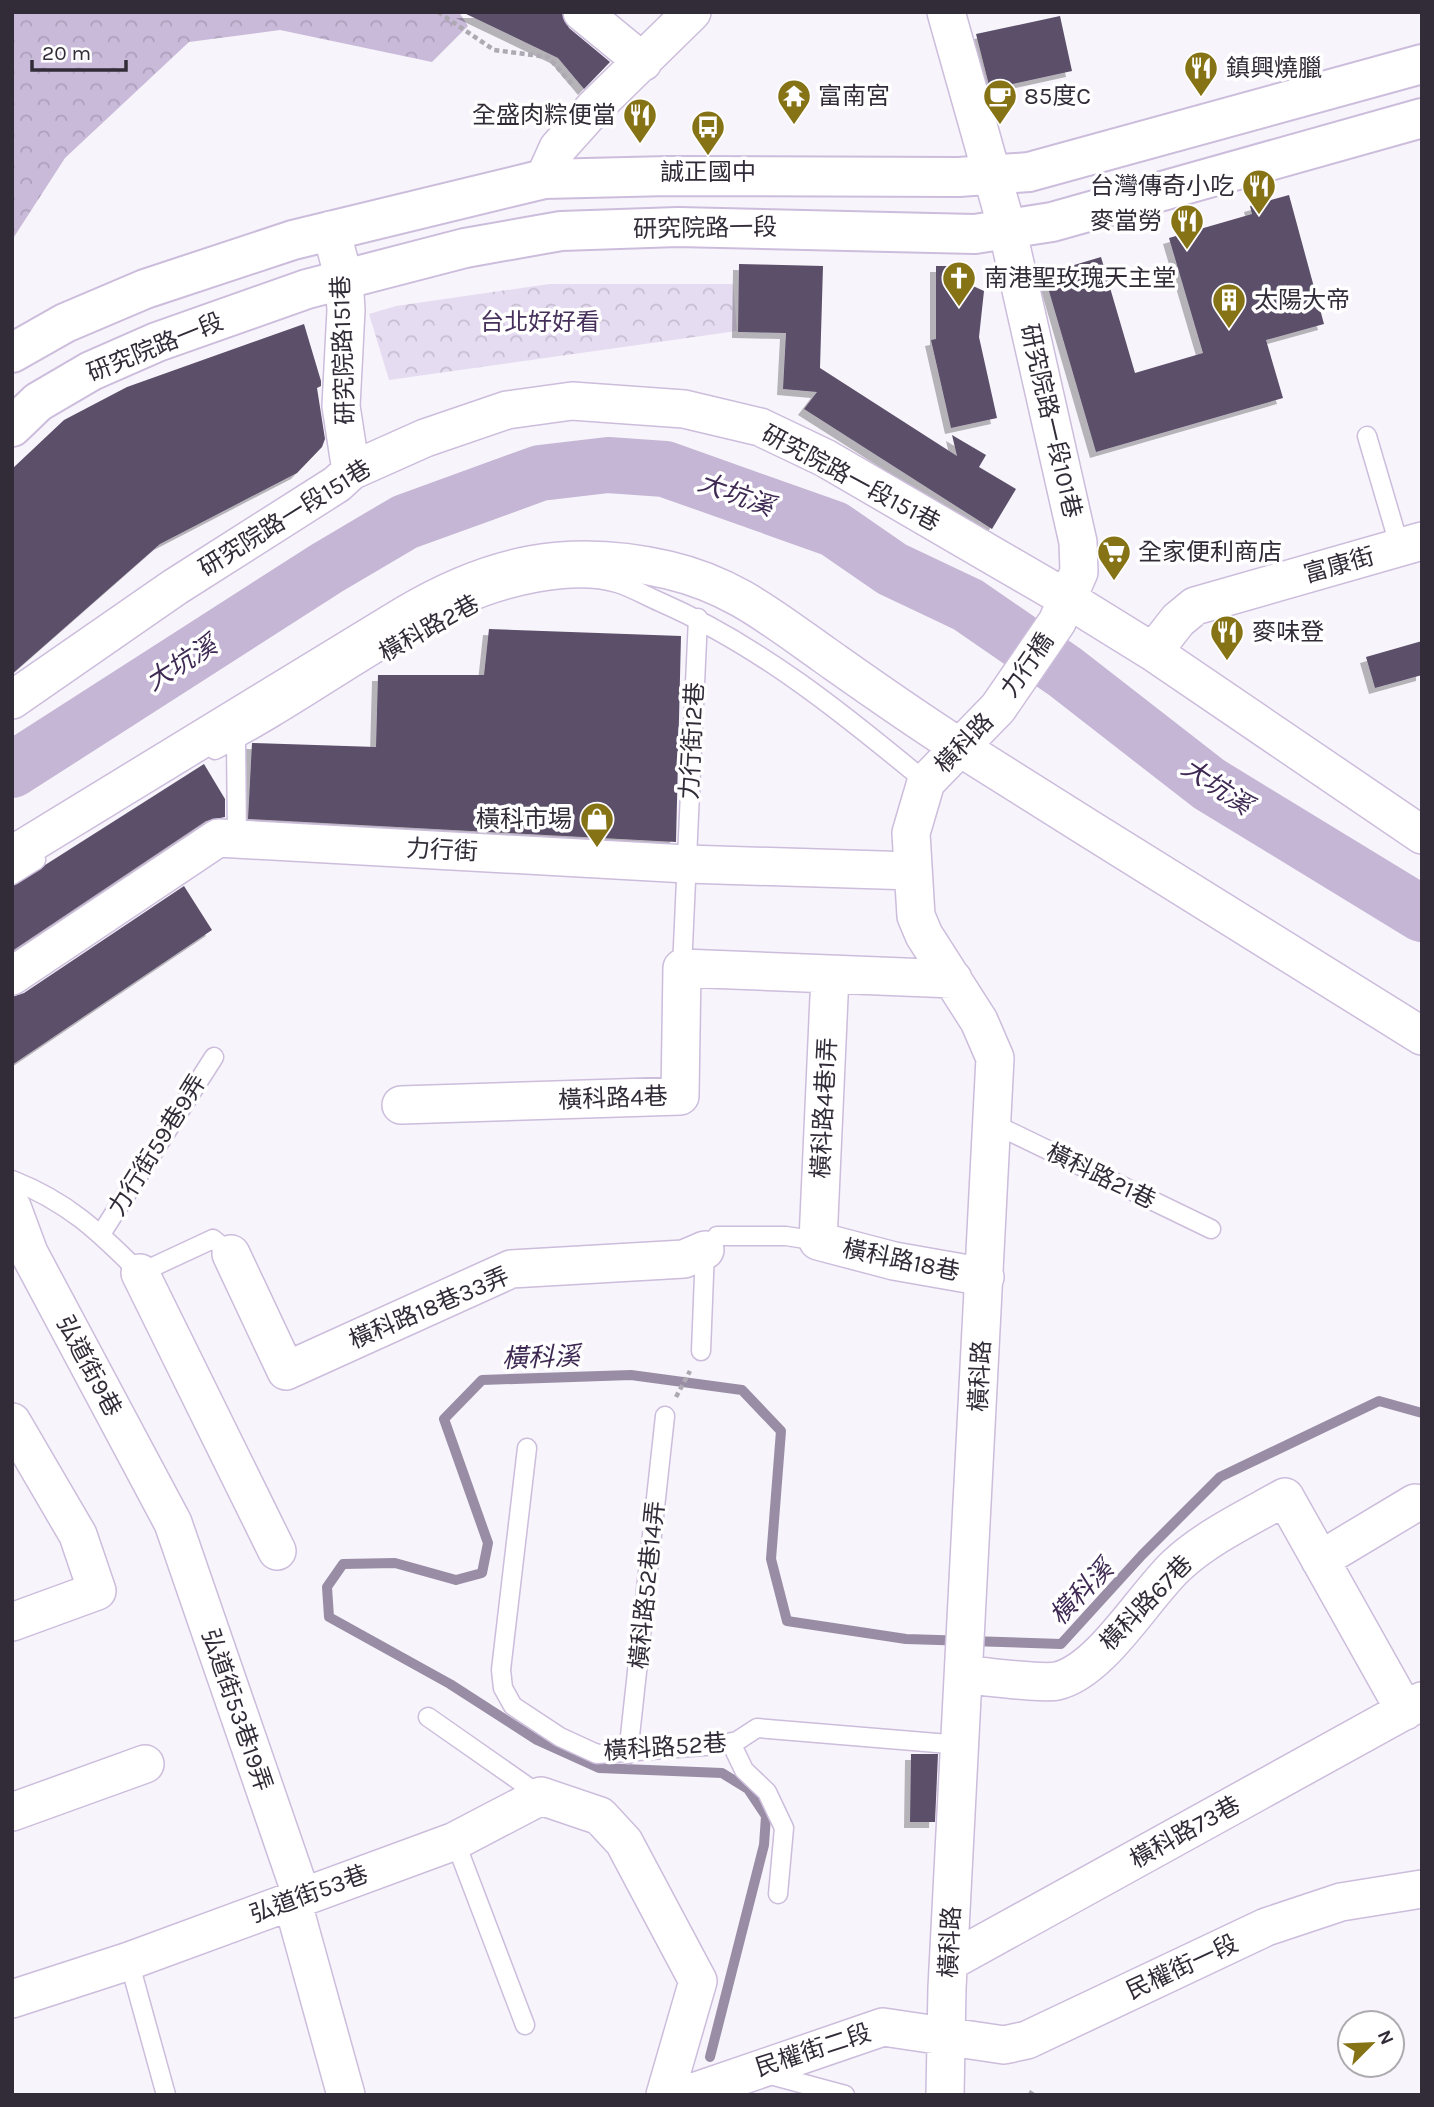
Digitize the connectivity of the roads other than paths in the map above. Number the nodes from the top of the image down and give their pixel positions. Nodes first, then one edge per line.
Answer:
1 (582, 12) edge
2 (692, 12) edge
3 (946, 12) edge
4 (643, 62) junction
5 (1422, 64) edge
6 (1422, 118) edge
7 (992, 176) junction
8 (544, 180) junction
9 (1007, 229) junction
10 (331, 230) junction
11 (344, 279) junction
12 (12, 353) edge
13 (12, 427) edge
14 (1367, 436) dead end
15 (351, 471) junction
16 (1411, 545) edge
17 (617, 583) junction
18 (1063, 611) junction
19 (698, 618) junction
20 (1153, 652) junction
21 (846, 670) junction
22 (12, 700) edge
23 (998, 708) joint
24 (236, 740) junction
25 (961, 748) junction
26 (926, 782) junction
27 (1422, 835) edge
28 (237, 839) junction
29 (12, 855) edge
30 (687, 864) junction
31 (913, 871) junction
32 (12, 875) edge
33 (682, 968) junction
34 (830, 975) junction
35 (12, 976) edge
36 (953, 979) junction
37 (1422, 1036) edge
38 (214, 1056) dead end
39 (401, 1105) dead end
40 (992, 1123) junction
41 (12, 1180) edge
42 (12, 1207) edge
43 (1210, 1228) dead end
44 (101, 1234) junction
45 (818, 1241) junction
46 (705, 1250) junction
47 (231, 1254) joint
48 (140, 1273) junction
49 (985, 1278) junction
50 (701, 1351) road end
51 (665, 1416) road end
52 (12, 1422) edge
53 (527, 1448) dead end
54 (1415, 1503) dead end
55 (173, 1523) joint
56 (277, 1551) dead end
57 (1320, 1560) junction
58 (12, 1622) edge
59 (966, 1668) junction
60 (1413, 1706) edge
61 (428, 1717) dead end
62 (731, 1743) junction
63 (961, 1745) junction
64 (628, 1754) junction
65 (145, 1764) dead end
66 (541, 1796) junction
67 (12, 1812) edge
68 (455, 1841) junction
69 (1422, 1889) edge
70 (778, 1894) dead end
71 (297, 1898) junction
72 (129, 1961) junction
73 (949, 1962) junction
74 (12, 1999) edge
75 (526, 2025) dead end
76 (945, 2035) junction
77 (754, 2070) junction
78 (166, 2095) edge
79 (346, 2095) edge
80 (664, 2095) edge
81 (685, 2095) edge
82 (845, 2095) edge
83 (944, 2095) edge

1 - 4 street
2 - 4 street
3 - 7 street, 研究院路一段101巷
4 - 8 street
5 - 7 main road, 研究院路一段
6 - 9 main road, 研究院路一段
7 - 8 main road, 研究院路一段
7 - 9 street, 研究院路一段101巷
8 - 10 main road, 研究院路一段
9 - 11 main road, 研究院路一段
9 - 18 street, 研究院路一段101巷
10 - 11 street, 研究院路151巷
10 - 12 main road, 研究院路一段
11 - 13 main road, 研究院路一段
11 - 15 street, 研究院路151巷
14 - 16 lane
15 - 18 street, 研究院路一段151巷
15 - 22 street, 研究院路一段151巷
16 - 20 street, 富康街
17 - 19 lane, 橫科路2巷
17 - 21 lane
17 - 24 lane, 橫科路2巷
18 - 20 street, 研究院路一段151巷
18 - 23 street, 力行橋
19 - 26 lane, 橫科路2巷
19 - 30 lane, 力行街12巷
20 - 27 street
21 - 25 street
21 - 29 street
23 - 25 street, 橫科路
24 - 28 lane
24 - 32 lane, 橫科路2巷
25 - 26 street, 橫科路
25 - 37 street
26 - 31 street, 橫科路
28 - 30 street, 力行街
28 - 35 street, 力行街
30 - 31 street, 力行街
30 - 33 lane, 力行街12巷
31 - 36 street, 橫科路
33 - 34 street
33 - 39 street, 橫科路4巷
34 - 36 street
34 - 45 street, 橫科路4巷1弄
36 - 40 street, 橫科路
38 - 44 lane, 力行街59巷9弄
40 - 43 lane, 橫科路21巷
40 - 49 street, 橫科路
41 - 44 lane
42 - 55 street, 弘道街9巷
44 - 48 lane
45 - 46 lane
45 - 49 street, 橫科路18巷
46 - 47 street, 橫科路18巷33弄
46 - 50 lane
47 - 48 lane
48 - 56 street
49 - 59 street, 橫科路
51 - 64 lane, 橫科路52巷14弄
52 - 58 street
53 - 64 lane, 橫科路52巷
54 - 57 street
55 - 71 street, 弘道街53巷19弄
57 - 59 street, 橫科路67巷
57 - 60 street, 橫科路67巷
59 - 63 street, 橫科路
60 - 73 street, 橫科路73巷
61 - 66 lane
62 - 63 lane, 橫科路52巷
62 - 64 lane, 橫科路52巷
62 - 70 lane
63 - 73 street, 橫科路
65 - 67 street
66 - 68 street, 弘道街53巷
66 - 80 street
68 - 71 street, 弘道街53巷
68 - 75 lane
69 - 76 street, 民權街一段
71 - 72 street, 弘道街53巷
71 - 79 street, 弘道街53巷19弄
72 - 74 street, 弘道街53巷
72 - 78 lane
73 - 76 street, 橫科路
76 - 77 street, 民權街二段
76 - 83 street, 橫科路
77 - 81 street, 民權街二段
77 - 82 lane

